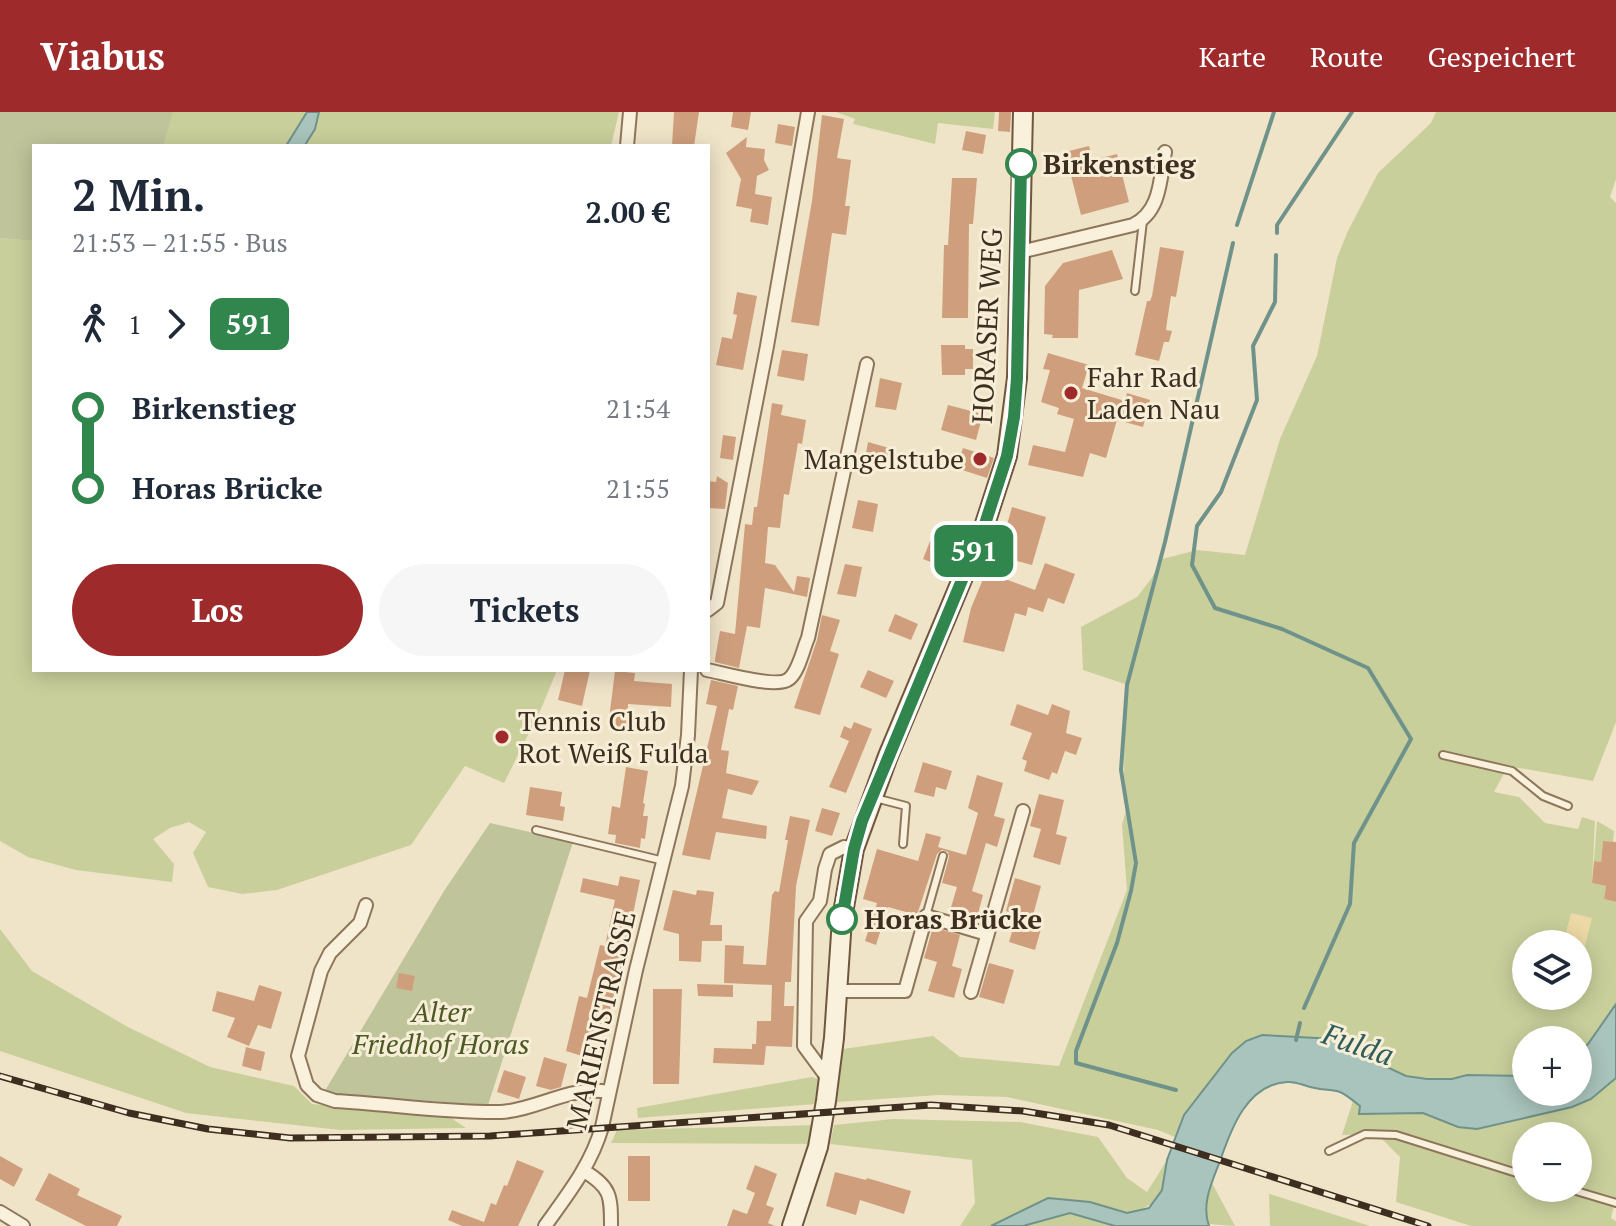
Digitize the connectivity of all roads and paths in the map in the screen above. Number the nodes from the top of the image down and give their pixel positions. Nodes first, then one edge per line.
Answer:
1 (630, 112) edge
2 (808, 112) edge
3 (1023, 112) edge
4 (627, 144) edge
5 (1165, 152) dead end
6 (1143, 221) junction
7 (1020, 252) junction
8 (1135, 291) dead end
9 (867, 364) dead end
10 (710, 608) edge
11 (710, 671) edge
12 (691, 672) edge
13 (1443, 755) dead end
14 (871, 797) junction
15 (1568, 806) dead end
16 (1023, 811) dead end
17 (536, 830) dead end
18 (903, 844) dead end
19 (854, 849) junction
20 (943, 856) dead end
21 (664, 861) junction
22 (366, 905) dead end
23 (926, 916) junction
24 (987, 934) junction
25 (837, 991) junction
26 (971, 992) dead end
27 (829, 1080) junction
28 (608, 1092) junction
29 (1329, 1151) dead end
30 (584, 1171) junction
31 (1512, 1172) edge
32 (1592, 1196) edge
33 (1616, 1203) edge
34 (0, 1212) edge
35 (23, 1226) edge
36 (545, 1226) edge
37 (611, 1226) edge
38 (792, 1226) edge

1 - 4 street
2 - 10 street
3 - 7 main road, HORASER WEG
5 - 6 street
6 - 7 street
6 - 8 lane
7 - 14 main road, HORASER WEG
9 - 11 street
12 - 21 street, MARIENSTRASSE
13 - 15 lane
14 - 18 lane
14 - 19 main road, HORASER WEG
16 - 24 street
17 - 21 lane
19 - 25 main road, HORASER WEG
19 - 27 street
20 - 23 lane
21 - 28 street, MARIENSTRASSE
22 - 28 street
23 - 24 street
23 - 25 street
24 - 26 street
25 - 27 main road, HORASER WEG
27 - 38 main road, HORASER WEG
28 - 30 street, MARIENSTRASSE
29 - 31 lane
30 - 36 street
30 - 37 street, MARIENSTRASSE
32 - 33 lane
34 - 35 street

